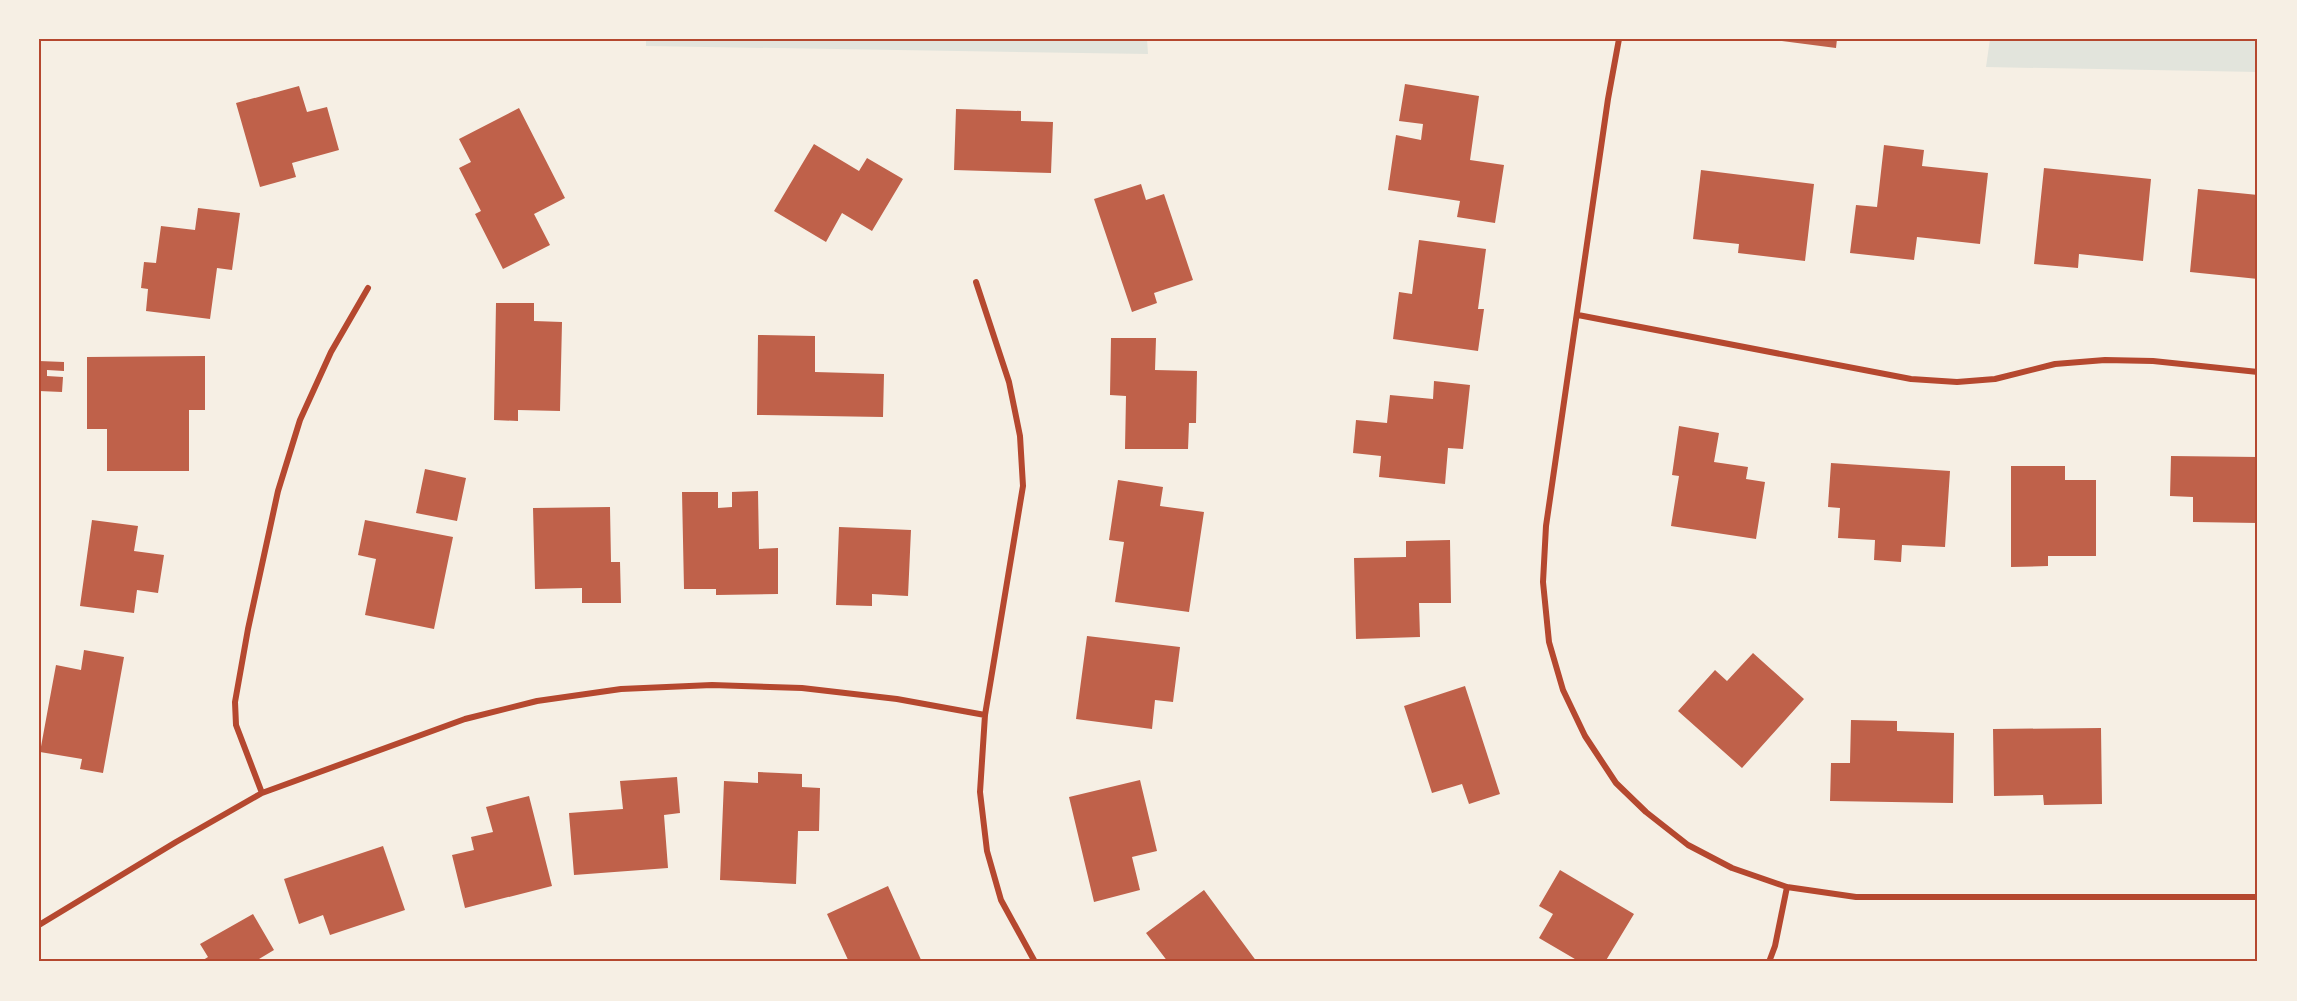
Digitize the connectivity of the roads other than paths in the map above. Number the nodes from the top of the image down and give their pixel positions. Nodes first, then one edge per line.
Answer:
1 (1619, 39) edge
2 (976, 282) dead end
3 (368, 288) dead end
4 (1578, 315) junction
5 (2258, 372) edge
6 (986, 716) junction
7 (262, 793) junction
8 (1787, 887) junction
9 (2258, 897) edge
10 (39, 925) edge
11 (1035, 962) edge
12 (1768, 962) edge

1 - 4 street
2 - 6 street
3 - 7 street
4 - 5 street
4 - 8 street
6 - 7 street
6 - 11 street
7 - 10 street
8 - 9 street
8 - 12 street

